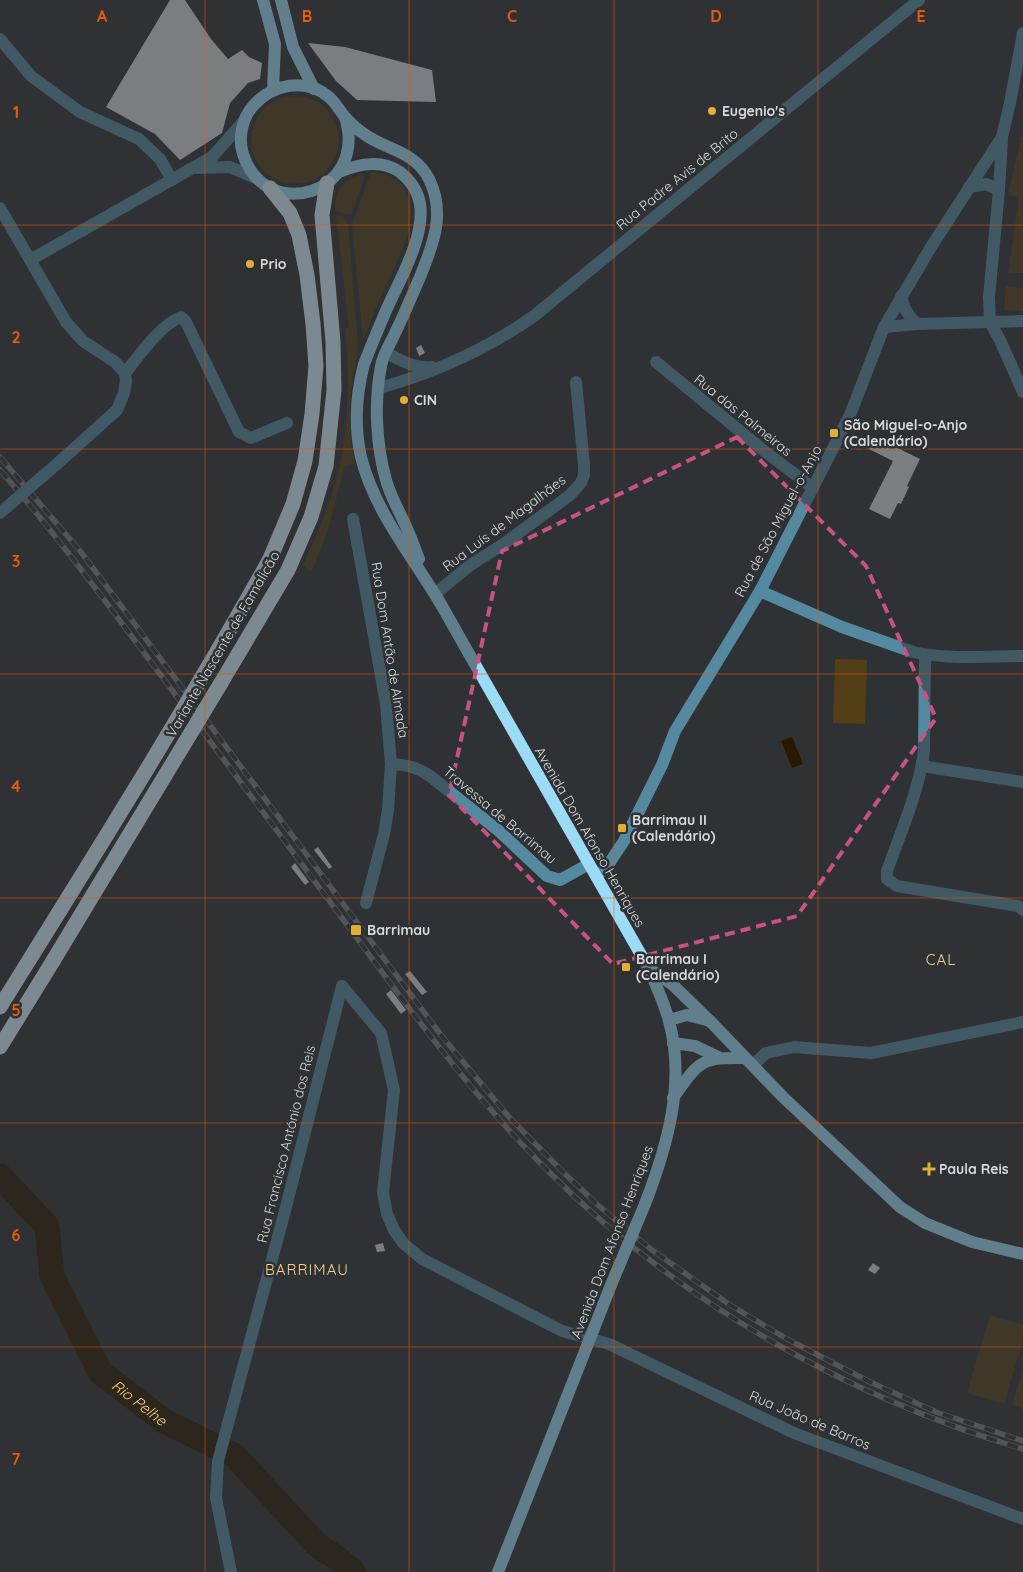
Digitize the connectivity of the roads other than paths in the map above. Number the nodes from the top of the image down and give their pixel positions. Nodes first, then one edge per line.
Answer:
1 (263, 0) edge
2 (281, 0) edge
3 (920, 0) edge
4 (1023, 33) edge
5 (0, 39) edge
6 (314, 89) junction
7 (273, 90) junction
8 (344, 117) junction
9 (244, 121) junction
10 (1002, 137) junction
11 (192, 169) junction
12 (339, 172) junction
13 (172, 180) junction
14 (327, 183) junction
15 (264, 184) junction
16 (970, 187) junction
17 (999, 190) junction
18 (0, 208) edge
19 (30, 260) junction
20 (901, 296) junction
21 (1023, 321) edge
22 (990, 322) junction
23 (917, 324) junction
24 (884, 327) junction
25 (383, 359) junction
26 (656, 362) dead end
27 (364, 364) junction
28 (442, 366) junction
29 (125, 373) junction
30 (576, 382) dead end
31 (379, 388) junction
32 (1023, 392) edge
33 (287, 423) dead end
34 (813, 488) junction
35 (0, 513) edge
36 (353, 519) dead end
37 (427, 580) junction
38 (760, 591) junction
39 (435, 594) junction
40 (925, 655) junction
41 (1023, 656) edge
42 (391, 764) junction
43 (922, 766) junction
44 (1023, 782) edge
45 (589, 864) junction
46 (596, 876) junction
47 (366, 903) dead end
48 (1023, 910) edge
49 (648, 967) junction
50 (342, 986) joint
51 (0, 1007) edge
52 (669, 1020) junction
53 (710, 1021) junction
54 (1023, 1022) edge
55 (674, 1043) junction
56 (0, 1047) edge
57 (718, 1058) junction
58 (749, 1062) junction
59 (673, 1098) junction
60 (1023, 1254) edge
61 (590, 1338) junction
62 (1023, 1519) edge
63 (231, 1572) edge
64 (498, 1572) edge

1 - 7 main road
2 - 6 main road
3 - 28 street, Rua Padre Avis de Brito
4 - 10 street, Rua de São Miguel-o-Anjo
5 - 13 street
6 - 7 main road, Avenida Dom Afonso Henriques
6 - 8 main road, Avenida Dom Afonso Henriques
7 - 9 main road, Avenida Dom Afonso Henriques
8 - 12 main road, Avenida Dom Afonso Henriques
8 - 25 main road, Avenida Dom Afonso Henriques
9 - 11 street
9 - 15 main road, Avenida Dom Afonso Henriques
10 - 16 street, Rua de São Miguel-o-Anjo
10 - 17 street
11 - 13 street
11 - 15 street
12 - 14 main road, Avenida Dom Afonso Henriques
12 - 27 main road, Avenida Dom Afonso Henriques
13 - 19 street
14 - 15 main road, Avenida Dom Afonso Henriques
14 - 56 highway, Variante Nascente de Famalicão, bridge
15 - 51 highway, Variante Nascente de Famalicão, bridge
16 - 17 street
16 - 20 street, Rua de São Miguel-o-Anjo
17 - 22 street
18 - 19 street
19 - 29 street
20 - 23 street
20 - 24 street, Rua de São Miguel-o-Anjo
21 - 22 street
22 - 23 street
22 - 32 street
23 - 24 street
24 - 34 street, Rua de São Miguel-o-Anjo
25 - 27 main road
25 - 28 street, Rua Padre Avis de Brito
25 - 31 main road, Avenida Dom Afonso Henriques
26 - 34 street, Rua das Palmeiras
27 - 37 main road, Avenida Dom Afonso Henriques
28 - 31 street, Rua Padre Avis de Brito
29 - 33 street
29 - 35 street, bridge
30 - 39 street, Rua Luís de Magalhães
31 - 37 main road, Avenida Dom Afonso Henriques
34 - 38 street, Rua de São Miguel-o-Anjo
36 - 42 street, Rua Dom Antão de Almada
37 - 39 main road, Avenida Dom Afonso Henriques
38 - 40 street
38 - 46 street, Rua de São Miguel-o-Anjo
39 - 45 main road, Avenida Dom Afonso Henriques
40 - 41 street
40 - 43 street
42 - 45 street, Travessa de Barrimau
42 - 47 street, Rua Dom Antão de Almada
43 - 44 street
43 - 48 street
45 - 46 main road, Avenida Dom Afonso Henriques
46 - 49 main road, Avenida Dom Afonso Henriques
49 - 52 main road, Avenida Dom Afonso Henriques
49 - 53 main road
50 - 61 street, Rua João de Barros
50 - 63 street, Rua Francisco António dos Reis
52 - 53 main road
52 - 55 main road, Avenida Dom Afonso Henriques
53 - 58 main road
54 - 58 street
55 - 57 main road
55 - 59 main road, Avenida Dom Afonso Henriques
57 - 58 main road
57 - 59 main road
58 - 60 main road
59 - 61 main road, Avenida Dom Afonso Henriques, bridge
61 - 62 street, Rua João de Barros
61 - 64 main road, Avenida Dom Afonso Henriques

